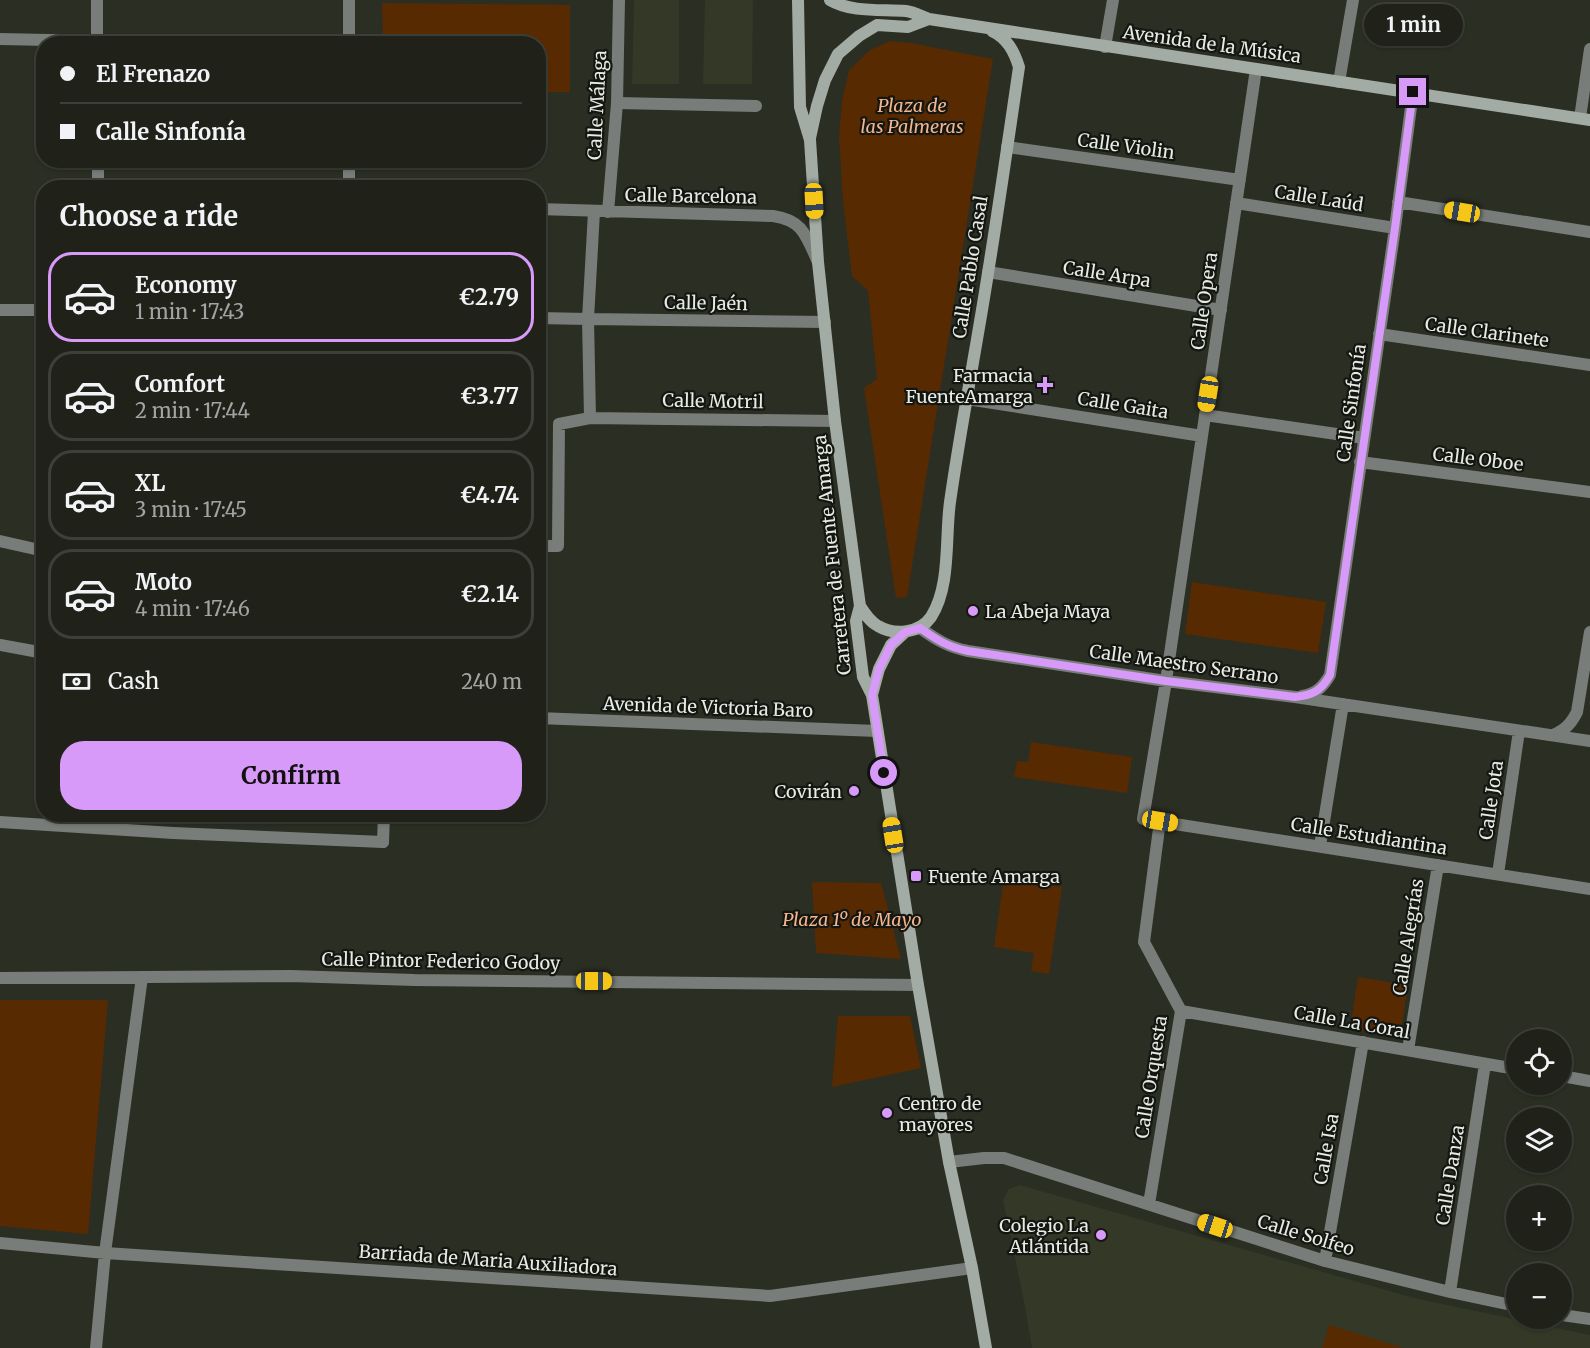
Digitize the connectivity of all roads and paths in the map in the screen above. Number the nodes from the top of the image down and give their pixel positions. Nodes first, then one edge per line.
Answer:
1 (97, 0) edge
2 (349, 0) edge
3 (619, 0) edge
4 (798, 0) edge
5 (830, 0) edge
6 (1113, 0) edge
7 (1353, 0) edge
8 (928, 19) junction
9 (985, 28) junction
10 (97, 36) edge
11 (349, 36) edge
12 (0, 39) edge
13 (36, 40) edge
14 (1105, 47) junction
15 (1590, 50) edge
16 (1256, 69) junction
17 (1339, 82) junction
18 (1413, 92) junction
19 (617, 104) junction
20 (756, 106) dead end
21 (1585, 119) edge
22 (810, 140) junction
23 (1007, 147) junction
24 (1240, 180) junction
25 (1398, 202) junction
26 (1236, 203) junction
27 (546, 209) edge
28 (594, 212) junction
29 (608, 212) junction
30 (1395, 228) junction
31 (1590, 232) edge
32 (818, 262) junction
33 (988, 272) junction
34 (0, 310) edge
35 (36, 310) edge
36 (1221, 310) junction
37 (546, 318) edge
38 (588, 319) junction
39 (825, 322) junction
40 (1379, 334) junction
41 (1590, 365) edge
42 (967, 399) junction
43 (1205, 416) junction
44 (590, 418) junction
45 (835, 421) junction
46 (1202, 436) junction
47 (1364, 438) junction
48 (1360, 462) junction
49 (1590, 492) edge
50 (0, 541) edge
51 (546, 546) edge
52 (36, 550) edge
53 (860, 606) junction
54 (920, 628) junction
55 (905, 632) junction
56 (1590, 632) edge
57 (0, 645) edge
58 (1589, 646) edge
59 (36, 651) edge
60 (1166, 681) junction
61 (872, 695) junction
62 (1295, 697) junction
63 (1343, 704) junction
64 (546, 718) edge
65 (877, 731) junction
66 (1519, 731) junction
67 (1553, 735) junction
68 (1590, 741) edge
69 (1160, 821) junction
70 (0, 822) edge
71 (384, 822) edge
72 (1320, 846) junction
73 (1438, 865) junction
74 (1498, 874) junction
75 (1590, 889) edge
76 (142, 977) junction
77 (0, 978) edge
78 (918, 985) junction
79 (1181, 1011) junction
80 (1363, 1042) junction
81 (1408, 1050) junction
82 (1485, 1064) junction
83 (1506, 1067) edge
84 (1572, 1078) edge
85 (1590, 1081) edge
86 (949, 1162) junction
87 (1149, 1204) junction
88 (0, 1243) edge
89 (105, 1252) junction
90 (1325, 1261) junction
91 (972, 1268) junction
92 (1450, 1292) junction
93 (1506, 1304) edge
94 (1572, 1316) edge
95 (1590, 1318) edge
96 (96, 1348) edge
97 (986, 1348) edge

1 - 10 street
2 - 11 street
3 - 19 street, Calle Málaga
4 - 22 street, Carretera de Fuente Amarga
5 - 8 street, Avenida de la Música
6 - 14 street
7 - 17 street
8 - 9 street, Avenida de la Música
8 - 22 street
9 - 14 street, Avenida de la Música
9 - 23 street, Calle Pablo Casal
12 - 13 street
14 - 16 street, Avenida de la Música
15 - 21 street
16 - 17 street, Avenida de la Música
16 - 24 street, Calle Opera
17 - 18 street, Avenida de la Música
18 - 21 street, Avenida de la Música
18 - 25 street, Calle Sinfonía
19 - 20 street
19 - 29 street, Calle Málaga
22 - 32 street, Carretera de Fuente Amarga
23 - 24 street, Calle Violin
23 - 33 street, Calle Pablo Casal
24 - 26 street, Calle Opera
25 - 30 street, Calle Sinfonía
25 - 31 street
26 - 30 street, Calle Laúd
26 - 36 street, Calle Opera
27 - 28 street, Calle Barcelona
28 - 29 street, Calle Barcelona
28 - 38 street
29 - 32 street, Calle Barcelona
30 - 40 street, Calle Sinfonía
32 - 39 street, Carretera de Fuente Amarga
33 - 36 street, Calle Arpa
33 - 42 street, Calle Pablo Casal
34 - 35 street
36 - 43 street, Calle Opera
37 - 38 street, Calle Jaén
38 - 39 street, Calle Jaén
38 - 44 street
39 - 45 street, Carretera de Fuente Amarga
40 - 41 street, Calle Clarinete
40 - 47 street, Calle Sinfonía
42 - 46 street, Calle Gaita
42 - 54 street, Calle Pablo Casal
43 - 46 street, Calle Opera
43 - 47 street
44 - 45 street, Calle Motril
44 - 51 street, Calle Motril
45 - 53 street, Carretera de Fuente Amarga
46 - 60 street, Calle Opera
47 - 48 street, Calle Sinfonía
48 - 49 street, Calle Oboe
48 - 62 street, Calle Sinfonía
50 - 52 street
53 - 55 street
53 - 61 street, Carretera de Fuente Amarga
54 - 55 street
54 - 60 street, Calle Maestro Serrano
55 - 61 street
56 - 58 street
57 - 59 street
58 - 67 street
60 - 62 street, Calle Maestro Serrano
60 - 69 street, Calle Estudiantina
61 - 65 street, Carretera de Fuente Amarga
62 - 63 street, Calle Maestro Serrano
63 - 66 street, Calle Maestro Serrano
63 - 72 street
64 - 65 street, Avenida de Victoria Baro
65 - 78 street, Carretera de Fuente Amarga
66 - 67 street, Calle Maestro Serrano
66 - 74 street, Calle Jota
67 - 68 street, Calle Maestro Serrano
69 - 72 street, Calle Estudiantina
69 - 79 street, Calle Orquesta
70 - 71 street
72 - 73 street, Calle Estudiantina
73 - 74 street, Calle Estudiantina
73 - 81 street, Calle Alegrías
74 - 75 street, Calle Estudiantina
76 - 77 street, Calle Pintor Federico Godoy
76 - 78 street, Calle Pintor Federico Godoy
76 - 89 street
78 - 86 street, Carretera de Fuente Amarga
79 - 80 street, Calle La Coral
79 - 87 street, Calle Orquesta
80 - 81 street, Calle La Coral
80 - 90 street, Calle Isa
81 - 82 street, Calle La Coral
82 - 83 street, Calle La Coral
82 - 92 street, Calle Danza
84 - 85 street
86 - 87 street, Calle Solfeo
86 - 91 street, Carretera de Fuente Amarga
87 - 90 street, Calle Solfeo
88 - 89 street, Barriada de Maria Auxiliadora
89 - 91 street, Barriada de Maria Auxiliadora
89 - 96 street
90 - 92 street, Calle Solfeo
91 - 97 street, Carretera de Fuente Amarga
92 - 93 street, Calle Solfeo
94 - 95 street

